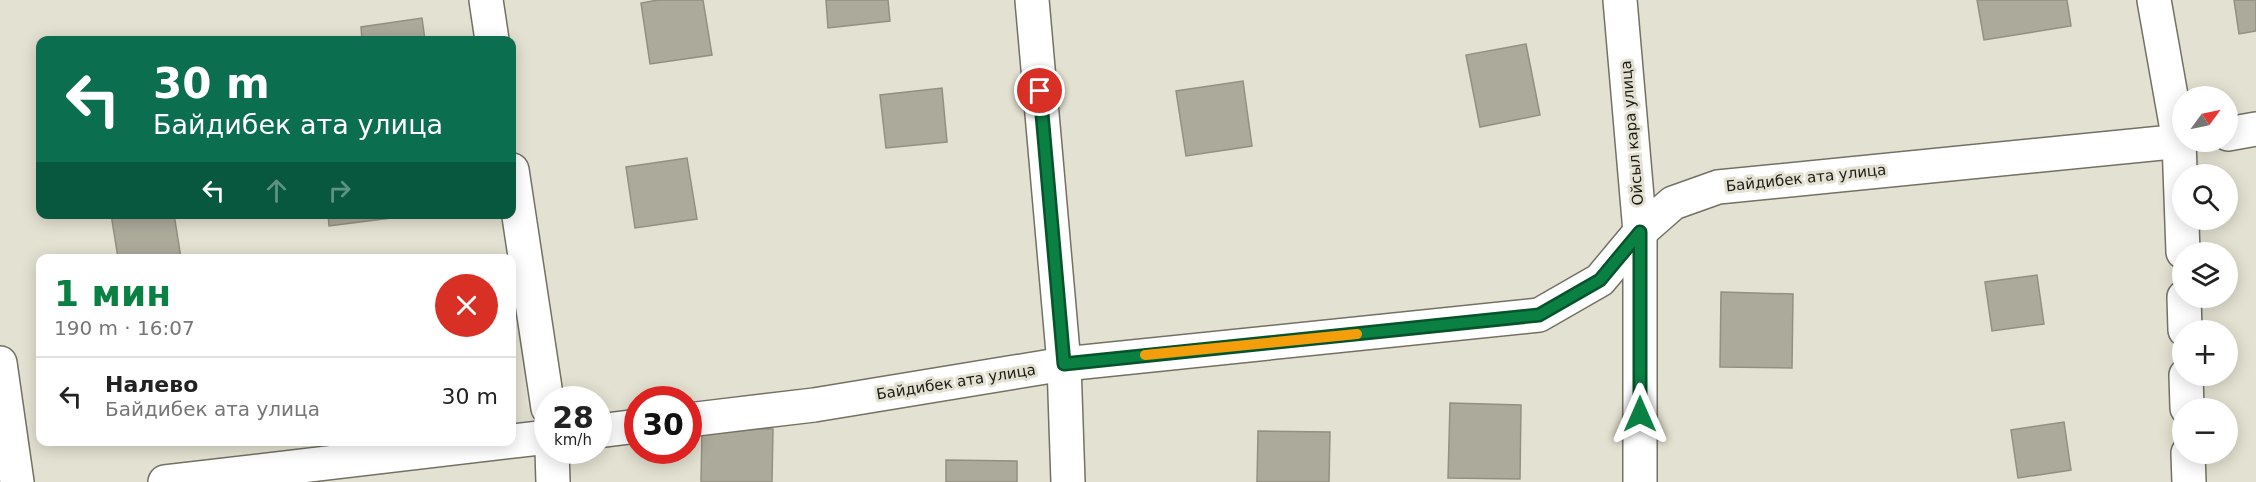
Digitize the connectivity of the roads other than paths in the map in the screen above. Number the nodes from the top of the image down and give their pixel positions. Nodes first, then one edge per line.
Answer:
1 (486, 0) edge
2 (1032, 0) edge
3 (1620, 0) edge
4 (2154, 0) edge
5 (491, 36) edge
6 (2172, 94) edge
7 (2256, 129) edge
8 (2238, 132) edge
9 (2172, 142) edge
10 (2181, 152) edge
11 (516, 196) edge
12 (1640, 232) junction
13 (2182, 242) edge
14 (0, 363) edge
15 (1064, 364) junction
16 (545, 386) edge
17 (702, 418) edge
18 (534, 439) edge
19 (516, 441) edge
20 (471, 446) edge
21 (552, 464) edge
22 (2188, 464) edge
23 (17, 482) edge
24 (165, 482) edge
25 (553, 482) edge
26 (1068, 482) edge
27 (1640, 482) edge
28 (2189, 482) edge

1 - 5 street
2 - 15 street
3 - 12 street, Ойсыл кара улица
4 - 6 street
7 - 8 street
9 - 12 street, Байдибек ата улица
10 - 13 street
11 - 16 street
12 - 15 street, Байдибек ата улица
12 - 27 street, Ойсыл кара улица
14 - 23 street
15 - 17 street, Байдибек ата улица
15 - 26 street
18 - 19 street
20 - 24 street
21 - 25 street
22 - 28 street

